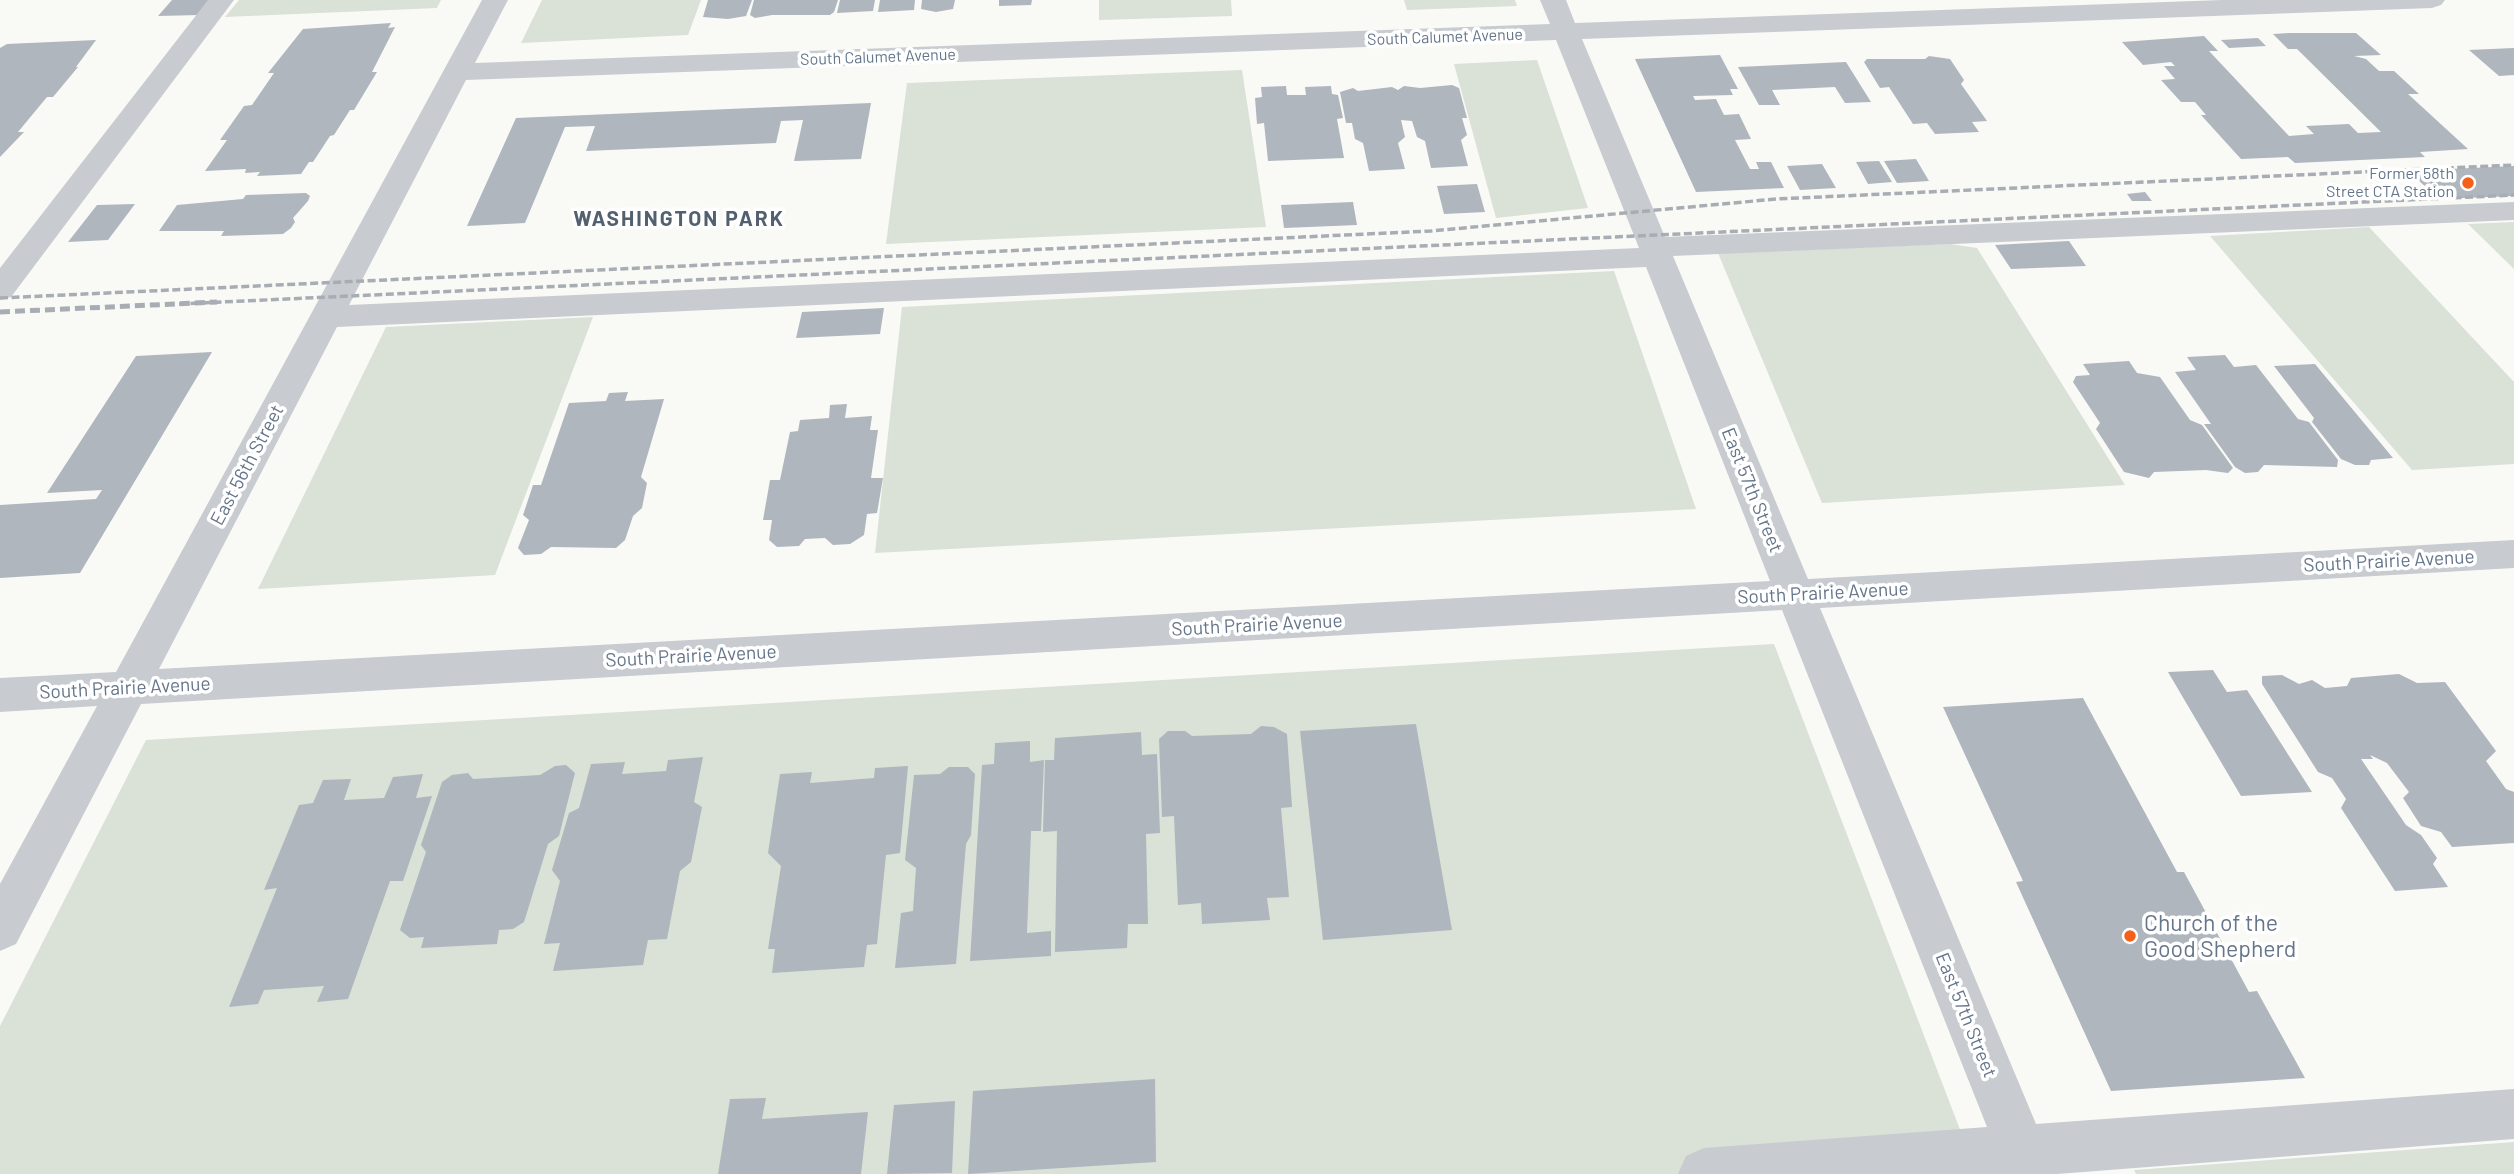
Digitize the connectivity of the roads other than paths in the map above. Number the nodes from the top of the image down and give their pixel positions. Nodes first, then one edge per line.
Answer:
1 (222, 0) edge
2 (495, 0) edge
3 (2432, 0) edge
4 (1560, 16) edge
5 (457, 72) junction
6 (2514, 211) edge
7 (1656, 252) junction
8 (0, 290) edge
9 (326, 317) junction
10 (2514, 554) edge
11 (1794, 594) junction
12 (128, 688) junction
13 (0, 695) edge
14 (0, 929) edge
15 (2514, 1114) edge
16 (2026, 1162) edge
17 (1704, 1174) edge

1 - 8 street
2 - 5 street, East 56th Street
3 - 4 street, South Calumet Avenue
4 - 5 street, South Calumet Avenue
4 - 7 street, East 57th Street
5 - 9 street, East 56th Street
6 - 7 street
7 - 9 street
7 - 11 street, East 57th Street
9 - 12 street, East 56th Street
10 - 11 street, South Prairie Avenue
11 - 12 street, South Prairie Avenue
11 - 16 street, East 57th Street
12 - 13 street, South Prairie Avenue
12 - 14 street, East 56th Street
15 - 16 street
16 - 17 street

